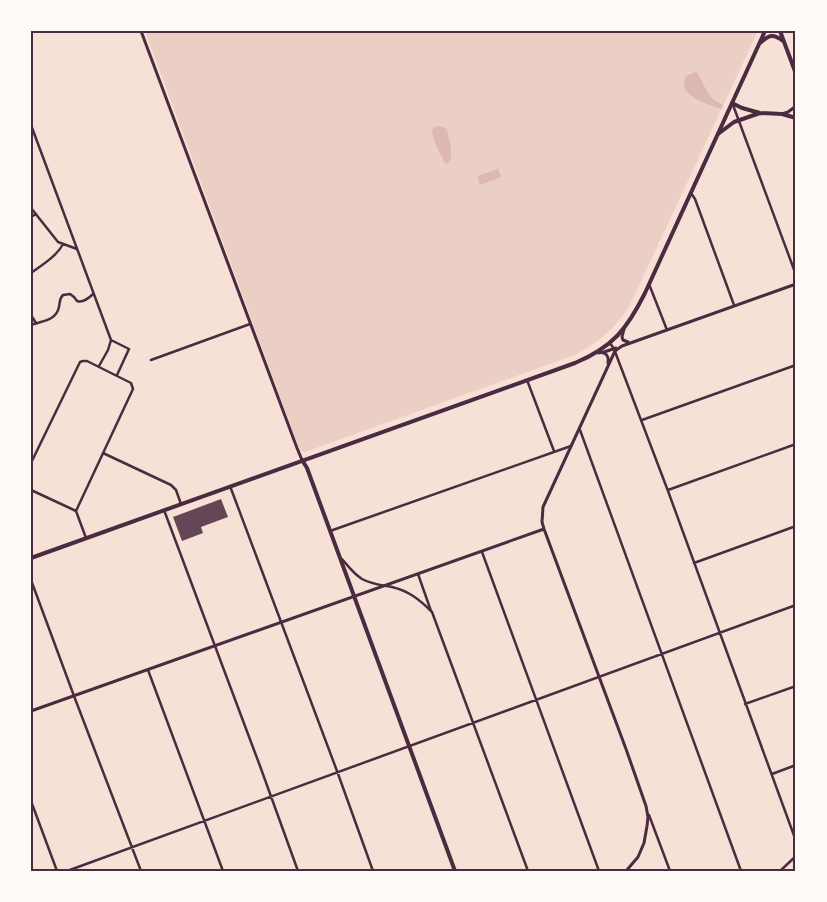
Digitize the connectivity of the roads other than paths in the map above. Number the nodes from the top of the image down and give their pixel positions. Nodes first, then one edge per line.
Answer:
1 (141, 31) edge
2 (765, 31) edge
3 (780, 31) edge
4 (784, 41) junction
5 (760, 43) junction
6 (796, 74) edge
7 (732, 103) junction
8 (796, 106) edge
9 (760, 113) junction
10 (782, 114) junction
11 (796, 118) edge
12 (739, 120) junction
13 (31, 125) edge
14 (718, 134) junction
15 (691, 193) junction
16 (31, 208) edge
17 (36, 214) junction
18 (31, 218) edge
19 (63, 244) junction
20 (77, 249) junction
21 (31, 273) edge
22 (796, 275) edge
23 (650, 284) junction
24 (796, 284) edge
25 (93, 294) junction
26 (734, 305) junction
27 (31, 315) edge
28 (36, 323) junction
29 (250, 324) junction
30 (31, 325) edge
31 (624, 329) junction
32 (667, 330) junction
33 (111, 340) junction
34 (631, 342) junction
35 (610, 343) junction
36 (614, 350) junction
37 (604, 352) junction
38 (597, 353) junction
39 (151, 360) dead end
40 (608, 365) junction
41 (796, 365) edge
42 (99, 366) junction
43 (117, 375) junction
44 (527, 380) junction
45 (642, 420) junction
46 (579, 428) junction
47 (796, 444) edge
48 (571, 446) junction
49 (554, 452) junction
50 (103, 453) junction
51 (302, 460) junction
52 (31, 463) edge
53 (230, 486) junction
54 (31, 490) edge
55 (668, 490) junction
56 (181, 504) junction
57 (164, 510) junction
58 (76, 511) junction
59 (796, 526) edge
60 (544, 529) junction
61 (330, 531) junction
62 (86, 538) junction
63 (482, 552) junction
64 (340, 557) junction
65 (31, 558) edge
66 (694, 563) junction
67 (418, 574) junction
68 (31, 580) edge
69 (383, 586) junction
70 (354, 597) junction
71 (796, 605) edge
72 (432, 612) junction
73 (282, 622) junction
74 (719, 632) junction
75 (215, 646) junction
76 (661, 654) junction
77 (148, 670) junction
78 (599, 677) junction
79 (796, 686) edge
80 (74, 696) junction
81 (536, 700) junction
82 (746, 704) junction
83 (31, 711) edge
84 (473, 723) junction
85 (409, 746) junction
86 (796, 765) edge
87 (337, 771) junction
88 (772, 774) junction
89 (271, 796) junction
90 (31, 801) edge
91 (646, 806) junction
92 (204, 820) junction
93 (796, 841) edge
94 (132, 847) junction
95 (796, 856) edge
96 (57, 871) edge
97 (67, 871) edge
98 (141, 871) edge
99 (223, 871) edge
100 (298, 871) edge
101 (373, 871) edge
102 (455, 871) edge
103 (528, 871) edge
104 (599, 871) edge
105 (626, 871) edge
106 (670, 871) edge
107 (741, 871) edge
108 (780, 871) edge

1 - 29 street
2 - 5 main road
3 - 4 main road
4 - 5 main road
4 - 6 main road
5 - 7 main road
7 - 9 main road
7 - 12 street
7 - 14 main road
8 - 10 street
9 - 10 main road
9 - 12 main road
10 - 11 main road
12 - 14 main road
12 - 22 street
13 - 20 street
14 - 15 main road
15 - 23 main road
15 - 26 street
16 - 17 street
17 - 18 street
17 - 19 street
19 - 20 street
19 - 21 street
20 - 25 street
23 - 31 main road
23 - 32 street
24 - 26 street
25 - 28 street
25 - 33 street
26 - 32 street
27 - 28 street
28 - 30 street
29 - 39 street
29 - 51 street
31 - 34 street
31 - 35 main road
32 - 34 street
33 - 42 street
33 - 43 street
34 - 36 street
35 - 36 street
35 - 38 main road
36 - 37 street
36 - 40 street
36 - 45 street
37 - 38 street
37 - 40 street
38 - 44 main road
40 - 46 street
41 - 45 street
42 - 43 street
42 - 52 street
43 - 50 street
44 - 49 street
44 - 51 main road
45 - 55 street
46 - 48 street
46 - 76 street
47 - 55 street
48 - 49 street
48 - 60 street
49 - 61 street
50 - 56 street
50 - 58 street
51 - 53 main road
51 - 61 main road
53 - 56 main road
53 - 73 street
54 - 58 street
55 - 66 street
56 - 57 main road
57 - 62 main road
57 - 75 street
58 - 62 street
59 - 66 street
60 - 63 street
60 - 78 street
61 - 64 main road
62 - 65 main road
63 - 67 street
63 - 81 street
64 - 69 street
64 - 70 main road
66 - 74 street
67 - 69 street
67 - 72 street
68 - 80 street
69 - 70 street
69 - 72 street
70 - 73 street
70 - 85 main road
71 - 74 street
72 - 84 street
73 - 75 street
73 - 87 street
74 - 76 street
74 - 82 street
75 - 77 street
75 - 89 street
76 - 78 street
76 - 107 street
77 - 80 street
77 - 92 street
78 - 81 street
78 - 91 street
79 - 82 street
80 - 83 street
80 - 94 street
81 - 84 street
81 - 104 street
82 - 88 street
84 - 85 street
84 - 103 street
85 - 87 street
85 - 102 main road
86 - 88 street
87 - 89 street
87 - 101 street
88 - 93 street
89 - 92 street
89 - 100 street
90 - 96 street
91 - 105 street
91 - 106 street
92 - 94 street
92 - 99 street
94 - 97 street
94 - 98 street
95 - 108 street

